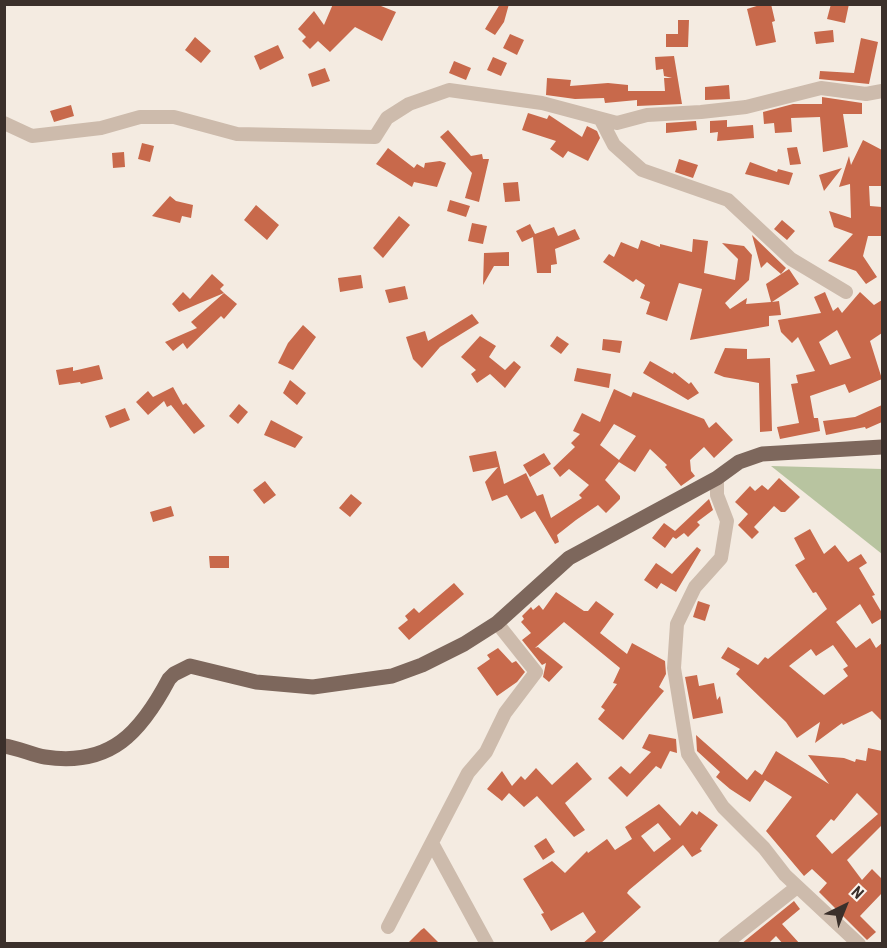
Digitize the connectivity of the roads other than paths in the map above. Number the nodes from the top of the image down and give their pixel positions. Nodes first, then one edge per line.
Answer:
1 (882, 91) edge
2 (601, 120) junction
3 (4, 123) edge
4 (846, 292) dead end
5 (882, 447) edge
6 (717, 478) junction
7 (497, 623) junction
8 (4, 746) edge
9 (432, 843) junction
10 (797, 887) junction
11 (388, 927) dead end
12 (487, 944) edge
13 (725, 944) edge
14 (859, 944) edge

1 - 2 street
2 - 3 street
2 - 4 street
5 - 6 main road
6 - 7 main road
6 - 10 street
7 - 8 main road
7 - 9 street
9 - 11 street
9 - 12 street
10 - 13 street
10 - 14 street

